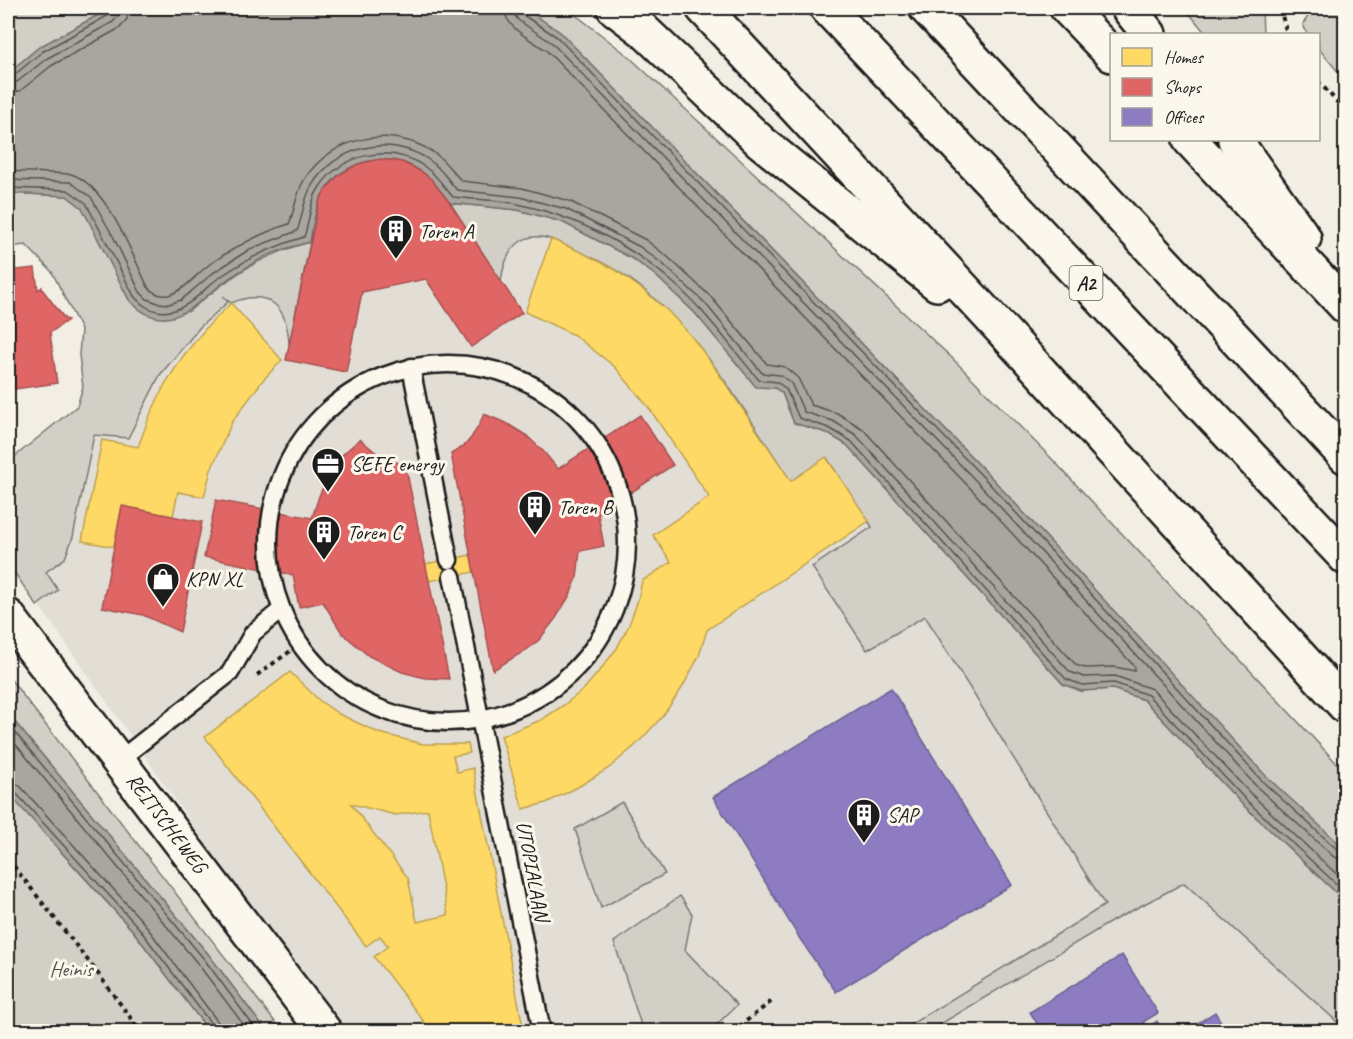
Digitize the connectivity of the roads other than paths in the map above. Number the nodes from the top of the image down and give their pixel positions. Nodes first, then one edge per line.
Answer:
1 (614, 8) edge
2 (703, 8) edge
3 (827, 8) edge
4 (926, 8) edge
5 (1067, 8) edge
6 (1128, 8) edge
7 (1148, 33) edge
8 (1110, 53) edge
9 (1191, 141) edge
10 (1236, 141) edge
11 (1346, 296) edge
12 (1346, 307) edge
13 (1027, 357) junction
14 (411, 367) junction
15 (1346, 457) edge
16 (1346, 558) edge
17 (281, 610) junction
18 (8, 616) edge
19 (1346, 707) edge
20 (480, 720) junction
21 (119, 760) junction
22 (325, 1032) edge
23 (542, 1032) edge

1 - 13 main road
2 - 13 main road
3 - 16 main road, A2
4 - 15 main road
5 - 8 main road
6 - 7 main road
9 - 12 main road
10 - 11 main road
13 - 19 main road
14 - 17 lane
14 - 20 lane, UTOPIALAAN
14 - 20 lane
17 - 20 lane
17 - 21 lane
18 - 21 main road, REITSCHEWEG
20 - 23 lane, UTOPIALAAN
21 - 22 main road, REITSCHEWEG

